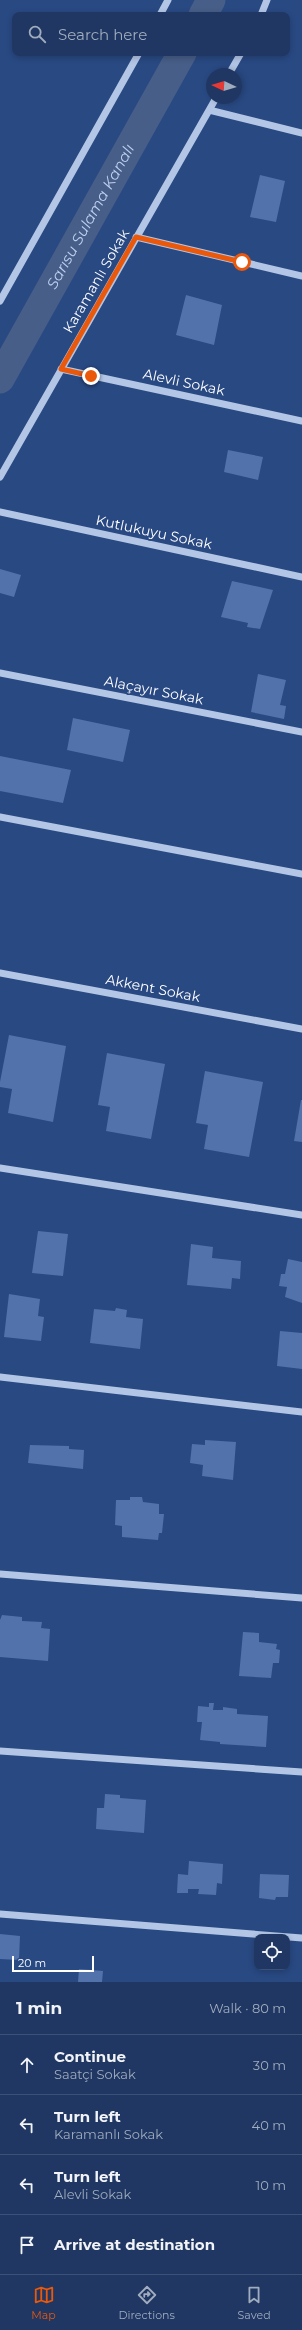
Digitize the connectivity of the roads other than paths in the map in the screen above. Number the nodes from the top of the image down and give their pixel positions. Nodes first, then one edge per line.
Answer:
1 (168, 0) edge
2 (267, 0) edge
3 (162, 12) edge
4 (262, 12) edge
5 (137, 56) edge
6 (239, 56) edge
7 (232, 68) edge
8 (212, 104) edge
9 (209, 110) junction
10 (302, 133) edge
11 (136, 237) junction
12 (302, 276) edge
13 (0, 301) edge
14 (61, 369) junction
15 (302, 421) edge
16 (0, 477) edge
17 (0, 512) edge
18 (302, 577) edge
19 (0, 673) edge
20 (302, 732) edge
21 (0, 816) edge
22 (302, 874) edge
23 (0, 973) edge
24 (302, 1029) edge
25 (0, 1168) edge
26 (302, 1215) edge
27 (0, 1377) edge
28 (302, 1412) edge
29 (0, 1574) edge
30 (302, 1598) edge
31 (0, 1752) edge
32 (302, 1772) edge
33 (0, 1914) edge
34 (302, 1938) edge

1 - 3 street
2 - 4 street
5 - 13 street
6 - 7 street
8 - 9 street, Karamanlı Sokak
9 - 10 street
9 - 11 street, Karamanlı Sokak
11 - 12 street
11 - 14 street, Karamanlı Sokak
14 - 15 street, Alevli Sokak
14 - 16 street, Karamanlı Sokak
17 - 18 street, Kutlukuyu Sokak
19 - 20 street, Alaçayır Sokak
21 - 22 street
23 - 24 street, Akkent Sokak
25 - 26 street
27 - 28 street
29 - 30 street
31 - 32 street
33 - 34 street

